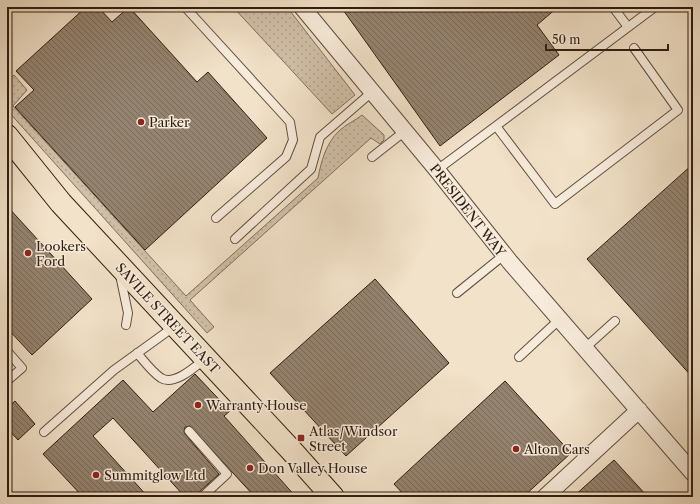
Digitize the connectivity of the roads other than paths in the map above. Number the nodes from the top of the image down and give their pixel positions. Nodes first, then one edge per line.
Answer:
1 (185, 7) edge
2 (302, 7) edge
3 (613, 7) edge
4 (655, 7) edge
5 (628, 27) junction
6 (634, 48) dead end
7 (372, 92) junction
8 (496, 126) junction
9 (405, 131) junction
10 (7, 136) edge
11 (372, 157) dead end
12 (437, 170) junction
13 (216, 218) dead end
14 (235, 239) dead end
15 (504, 254) junction
16 (117, 263) junction
17 (457, 293) dead end
18 (560, 319) junction
19 (615, 321) dead end
20 (126, 325) dead end
21 (176, 326) junction
22 (585, 348) junction
23 (7, 351) edge
24 (137, 353) junction
25 (519, 357) dead end
26 (206, 358) junction
27 (7, 381) edge
28 (639, 410) junction
29 (189, 431) dead end
30 (44, 432) dead end
31 (693, 473) edge
32 (202, 497) edge
33 (333, 497) edge
34 (544, 497) edge

1 - 13 lane
2 - 7 street, PRESIDENT WAY
3 - 5 lane
4 - 5 lane
5 - 8 lane
6 - 8 lane
7 - 9 street, PRESIDENT WAY
7 - 14 lane
8 - 12 lane
9 - 11 lane
9 - 12 street, PRESIDENT WAY
10 - 16 main road, SAVILE STREET EAST
12 - 15 street, PRESIDENT WAY
15 - 17 lane
15 - 18 street, PRESIDENT WAY
16 - 20 lane
16 - 21 main road, SAVILE STREET EAST
18 - 22 street, PRESIDENT WAY
18 - 25 lane
19 - 22 lane
21 - 24 lane
21 - 26 main road, SAVILE STREET EAST
22 - 28 street, PRESIDENT WAY
23 - 27 lane
24 - 26 lane
24 - 30 lane
26 - 33 main road, SAVILE STREET EAST
28 - 31 street, PRESIDENT WAY
28 - 34 street
29 - 32 lane

